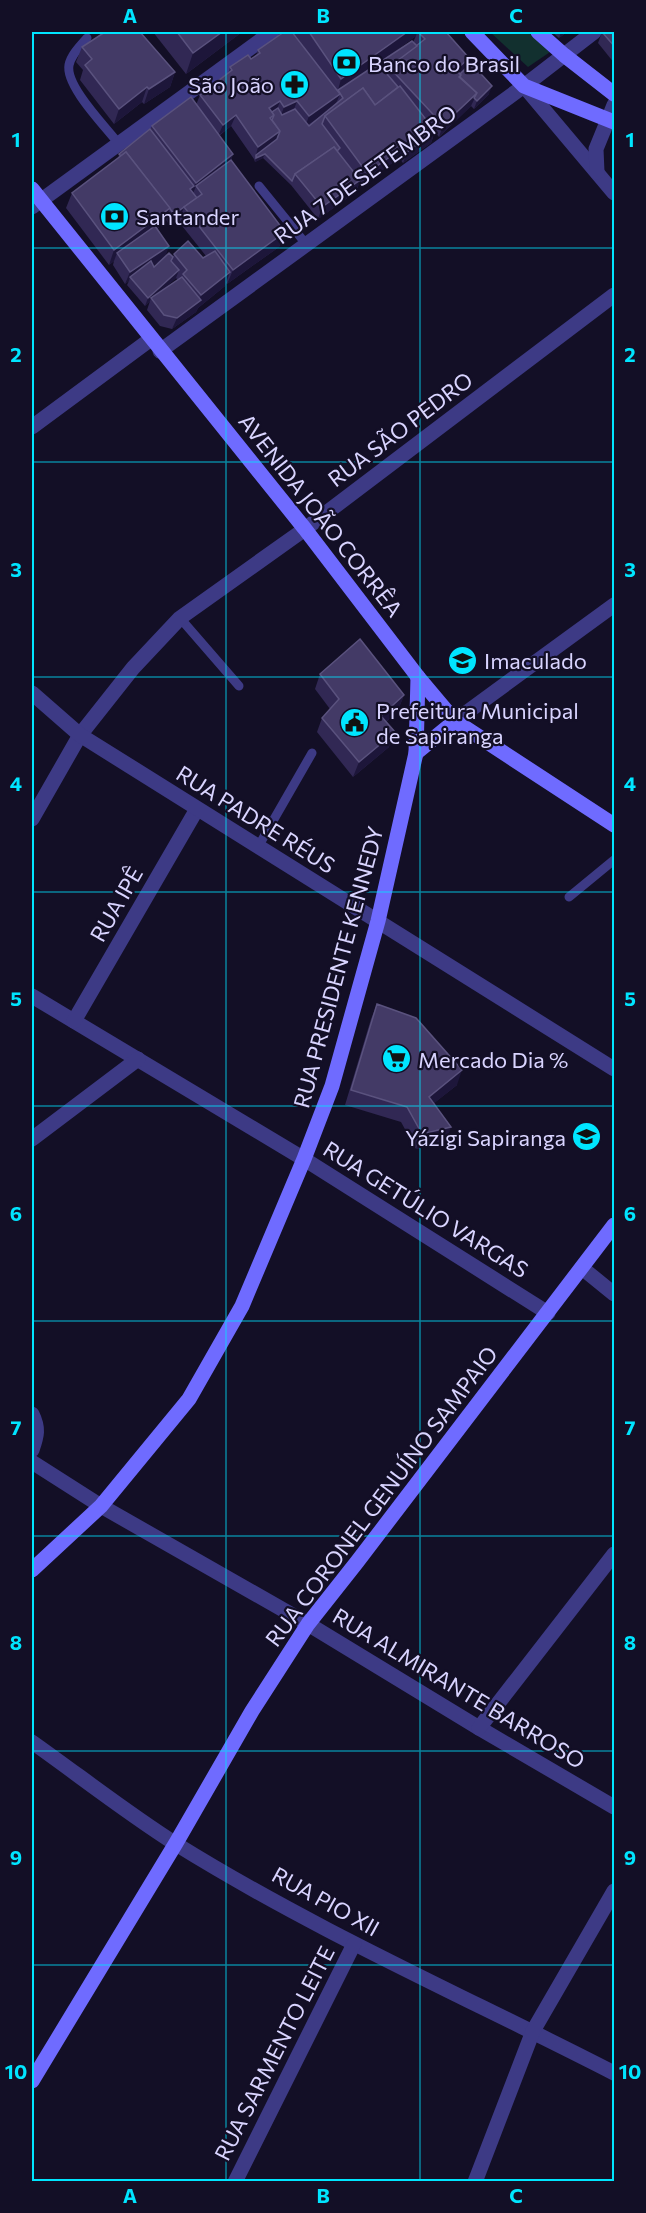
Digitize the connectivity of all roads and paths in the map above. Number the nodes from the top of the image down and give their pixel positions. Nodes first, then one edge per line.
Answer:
1 (272, 32) edge
2 (472, 32) edge
3 (538, 32) edge
4 (594, 32) edge
5 (87, 38) dead end
6 (564, 55) junction
7 (524, 86) junction
8 (615, 94) edge
9 (612, 116) edge
10 (118, 143) junction
11 (597, 172) junction
12 (259, 186) dead end
13 (615, 193) edge
14 (34, 199) edge
15 (306, 244) junction
16 (615, 295) edge
17 (155, 345) junction
18 (32, 427) edge
19 (305, 529) junction
20 (615, 605) edge
21 (180, 618) junction
22 (418, 677) junction
23 (239, 686) dead end
24 (32, 693) edge
25 (455, 721) junction
26 (80, 735) junction
27 (312, 753) dead end
28 (416, 753) junction
29 (197, 809) junction
30 (32, 819) edge
31 (615, 825) edge
32 (258, 847) junction
33 (615, 860) edge
34 (569, 897) dead end
35 (378, 921) junction
36 (32, 996) edge
37 (74, 1022) junction
38 (138, 1059) junction
39 (615, 1069) edge
40 (32, 1139) edge
41 (304, 1159) junction
42 (615, 1225) edge
43 (582, 1268) junction
44 (615, 1294) edge
45 (548, 1313) junction
46 (32, 1414) edge
47 (32, 1450) edge
48 (32, 1462) edge
49 (101, 1506) junction
50 (615, 1554) edge
51 (32, 1570) edge
52 (308, 1624) junction
53 (479, 1728) junction
54 (32, 1742) edge
55 (615, 1807) edge
56 (176, 1843) junction
57 (615, 1891) edge
58 (354, 1944) junction
59 (533, 2031) junction
60 (615, 2073) edge
61 (32, 2081) edge
62 (235, 2181) edge
63 (475, 2181) edge

1 - 10 street
2 - 7 main road
3 - 6 main road
4 - 6 street, RUA 7 DE SETEMBRO
5 - 10 lane
6 - 7 street, RUA 7 DE SETEMBRO
6 - 8 main road
7 - 9 main road
7 - 11 street
7 - 15 street, RUA 7 DE SETEMBRO
9 - 11 street
10 - 14 street
11 - 13 street
12 - 15 lane
14 - 17 main road, AVENIDA JOÃO CORRÊA
15 - 17 street, RUA 7 DE SETEMBRO
16 - 19 street, RUA SÃO PEDRO
17 - 18 street, RUA 7 DE SETEMBRO
17 - 19 main road, AVENIDA JOÃO CORRÊA
19 - 21 street, RUA SÃO PEDRO
19 - 22 main road, AVENIDA JOÃO CORRÊA
20 - 25 street
21 - 23 lane
21 - 26 street, RUA SÃO PEDRO
22 - 25 main road, AVENIDA JOÃO CORRÊA
22 - 28 main road, RUA PRESIDENTE KENNEDY
24 - 26 street, RUA PADRE RÉUS
25 - 28 main road
25 - 31 main road, AVENIDA JOÃO CORRÊA
26 - 29 street, RUA PADRE RÉUS
26 - 30 street, RUA SÃO PEDRO
27 - 32 lane
28 - 35 main road, RUA PRESIDENTE KENNEDY
29 - 32 street, RUA PADRE RÉUS
29 - 37 street, RUA IPÊ
32 - 35 street, RUA PADRE RÉUS
33 - 34 lane
35 - 39 street, RUA PADRE RÉUS
35 - 41 main road, RUA PRESIDENTE KENNEDY
36 - 37 street, RUA GETÚLIO VARGAS
37 - 38 street, RUA GETÚLIO VARGAS
38 - 40 street
38 - 41 street, RUA GETÚLIO VARGAS
41 - 45 street, RUA GETÚLIO VARGAS
41 - 49 main road, RUA PRESIDENTE KENNEDY
42 - 43 main road, RUA CORONEL GENUÍNO SAMPAIO
43 - 44 street
43 - 45 main road, RUA CORONEL GENUÍNO SAMPAIO
45 - 52 main road, RUA CORONEL GENUÍNO SAMPAIO
46 - 47 street
48 - 49 street, RUA ALMIRANTE BARROSO
49 - 51 main road, RUA PRESIDENTE KENNEDY
49 - 52 street, RUA ALMIRANTE BARROSO
50 - 53 street
52 - 53 street, RUA ALMIRANTE BARROSO
52 - 56 main road, RUA CORONEL GENUÍNO SAMPAIO
53 - 55 street, RUA ALMIRANTE BARROSO
54 - 56 street, RUA PIO XII
56 - 58 street, RUA PIO XII
56 - 61 main road, RUA CORONEL GENUÍNO SAMPAIO
57 - 59 street
58 - 59 street, RUA PIO XII
58 - 62 street, RUA SARMENTO LEITE
59 - 60 street, RUA PIO XII
59 - 63 street

